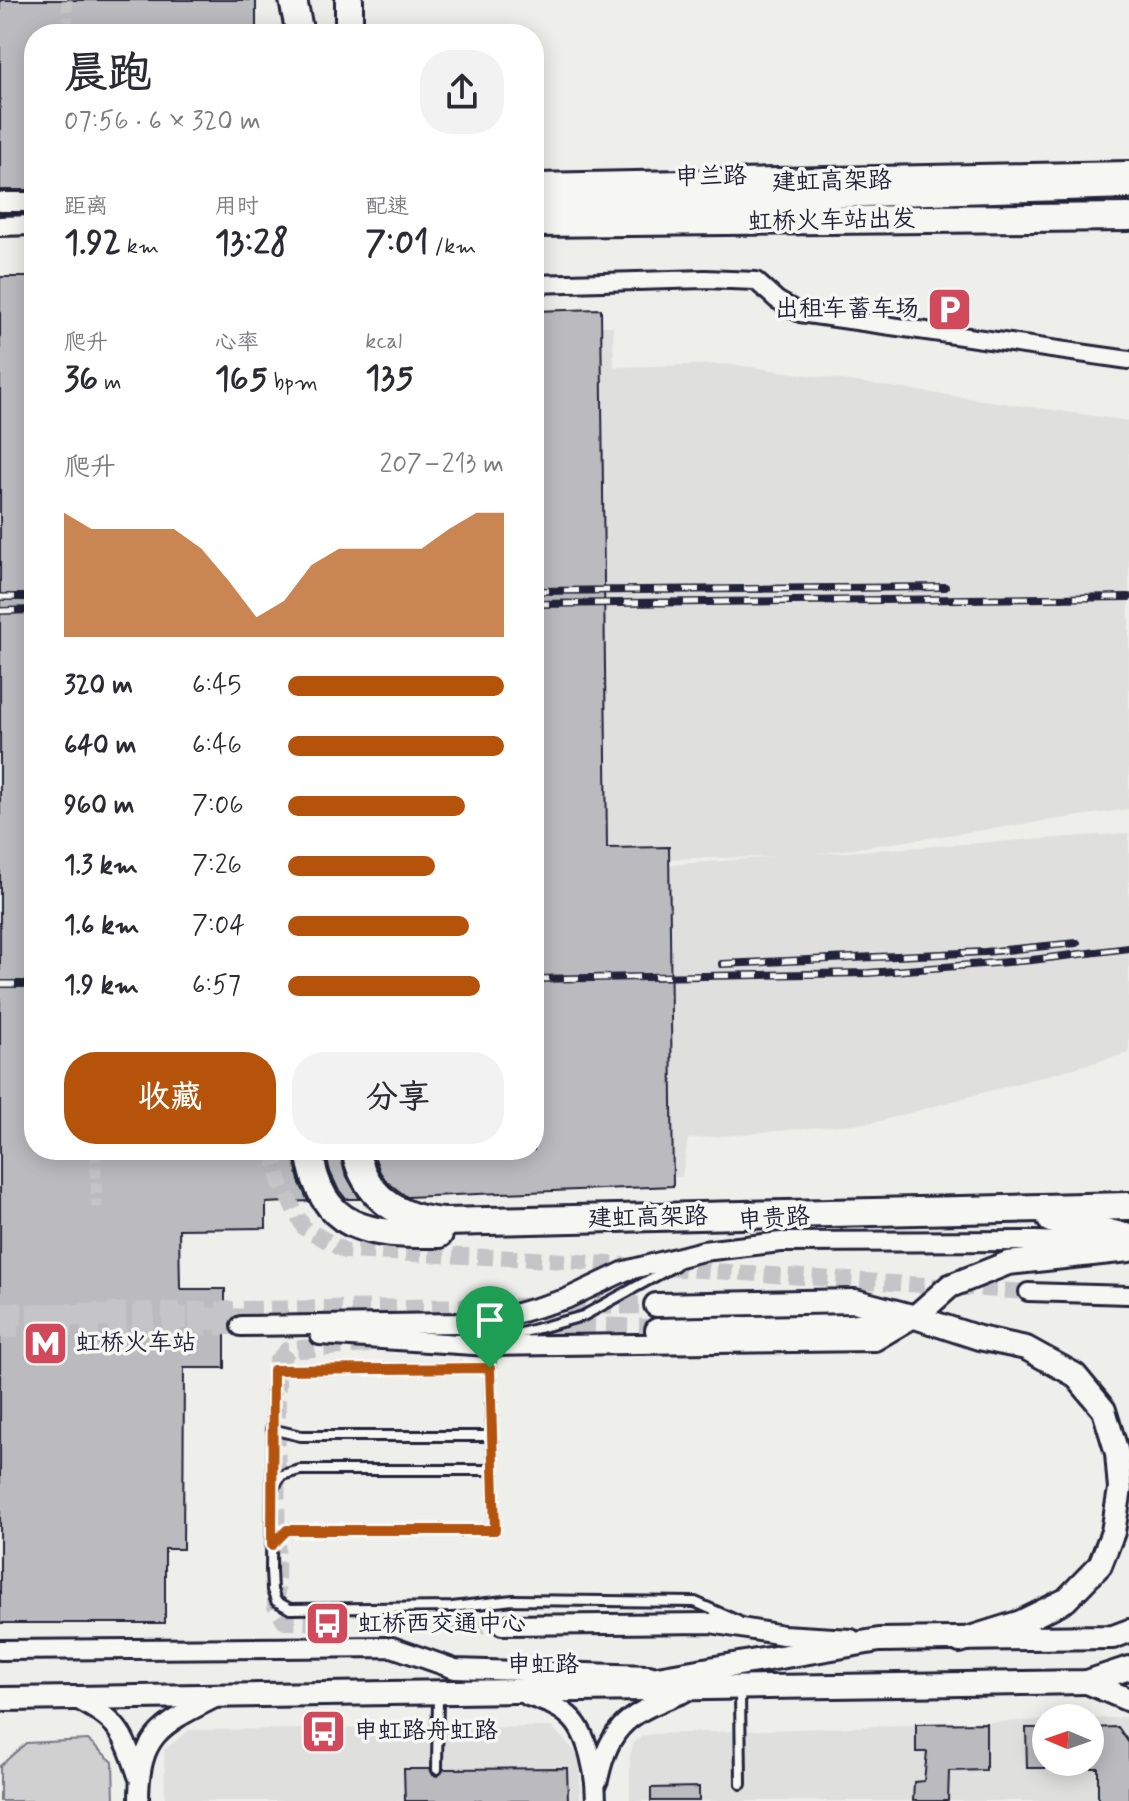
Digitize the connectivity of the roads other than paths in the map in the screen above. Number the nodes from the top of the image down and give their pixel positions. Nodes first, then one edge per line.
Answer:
1 (293, 0) edge
2 (349, 0) edge
3 (298, 24) edge
4 (349, 24) edge
5 (1129, 175) edge
6 (544, 187) edge
7 (1129, 189) edge
8 (0, 202) edge
9 (24, 202) edge
10 (544, 204) edge
11 (1129, 217) edge
12 (544, 223) edge
13 (24, 225) edge
14 (0, 226) edge
15 (544, 284) edge
16 (1129, 360) edge
17 (311, 1160) edge
18 (358, 1160) edge
19 (1129, 1206) edge
20 (976, 1210) junction
21 (489, 1222) junction
22 (1129, 1238) edge
23 (1129, 1247) edge
24 (703, 1251) junction
25 (1028, 1292) tunnel mouth
26 (1126, 1294) edge
27 (656, 1305) tunnel mouth
28 (915, 1317) junction
29 (657, 1330) tunnel mouth
30 (489, 1346) junction
31 (490, 1368) junction
32 (271, 1429) junction
33 (492, 1436) junction
34 (493, 1470) junction
35 (272, 1488) junction
36 (272, 1545) junction
37 (502, 1625) tunnel mouth
38 (761, 1631) junction
39 (1129, 1631) edge
40 (879, 1640) junction
41 (960, 1641) junction
42 (0, 1650) edge
43 (1129, 1668) edge
44 (667, 1675) junction
45 (1087, 1682) junction
46 (514, 1691) junction
47 (581, 1691) junction
48 (740, 1691) junction
49 (438, 1692) junction
50 (687, 1692) junction
51 (219, 1696) junction
52 (75, 1698) junction
53 (0, 1699) edge
54 (1129, 1700) edge
55 (437, 1769) dead end
56 (139, 1779) junction
57 (741, 1784) dead end
58 (596, 1796) edge
59 (139, 1801) edge

1 - 3 highway
2 - 4 highway
5 - 6 highway, 建虹高架路
7 - 10 street, 申兰路
8 - 9 street
11 - 12 highway, 虹桥火车站出发
13 - 14 street
15 - 16 street
17 - 21 highway
18 - 21 highway, 建虹高架路
19 - 20 highway
20 - 21 highway, 建虹高架路
20 - 22 highway
23 - 24 street, 申贵路
23 - 28 main road, 申贵路
24 - 30 lane
24 - 30 street, 申贵路
25 - 26 street
27 - 28 main road
28 - 29 main road
28 - 30 street
28 - 41 main road
30 - 31 lane
31 - 32 lane
31 - 33 lane
32 - 33 lane
32 - 35 lane
33 - 34 lane
34 - 35 lane
34 - 36 lane
35 - 36 lane
36 - 38 lane
37 - 38 street
38 - 40 street
39 - 41 main road
40 - 41 main road
40 - 44 main road
42 - 44 street
43 - 45 main road, 申虹路
44 - 47 main road
45 - 48 main road, 申虹路
45 - 54 main road, 申虹路
46 - 47 main road, 申虹路
46 - 49 main road, 申虹路
46 - 58 street
47 - 50 main road, 申虹路
48 - 50 main road, 申虹路
48 - 57 lane
49 - 51 main road, 申虹路
49 - 55 lane
50 - 58 street
51 - 52 main road, 申虹路
51 - 56 street
52 - 53 main road, 申虹路
52 - 56 street
56 - 59 street

